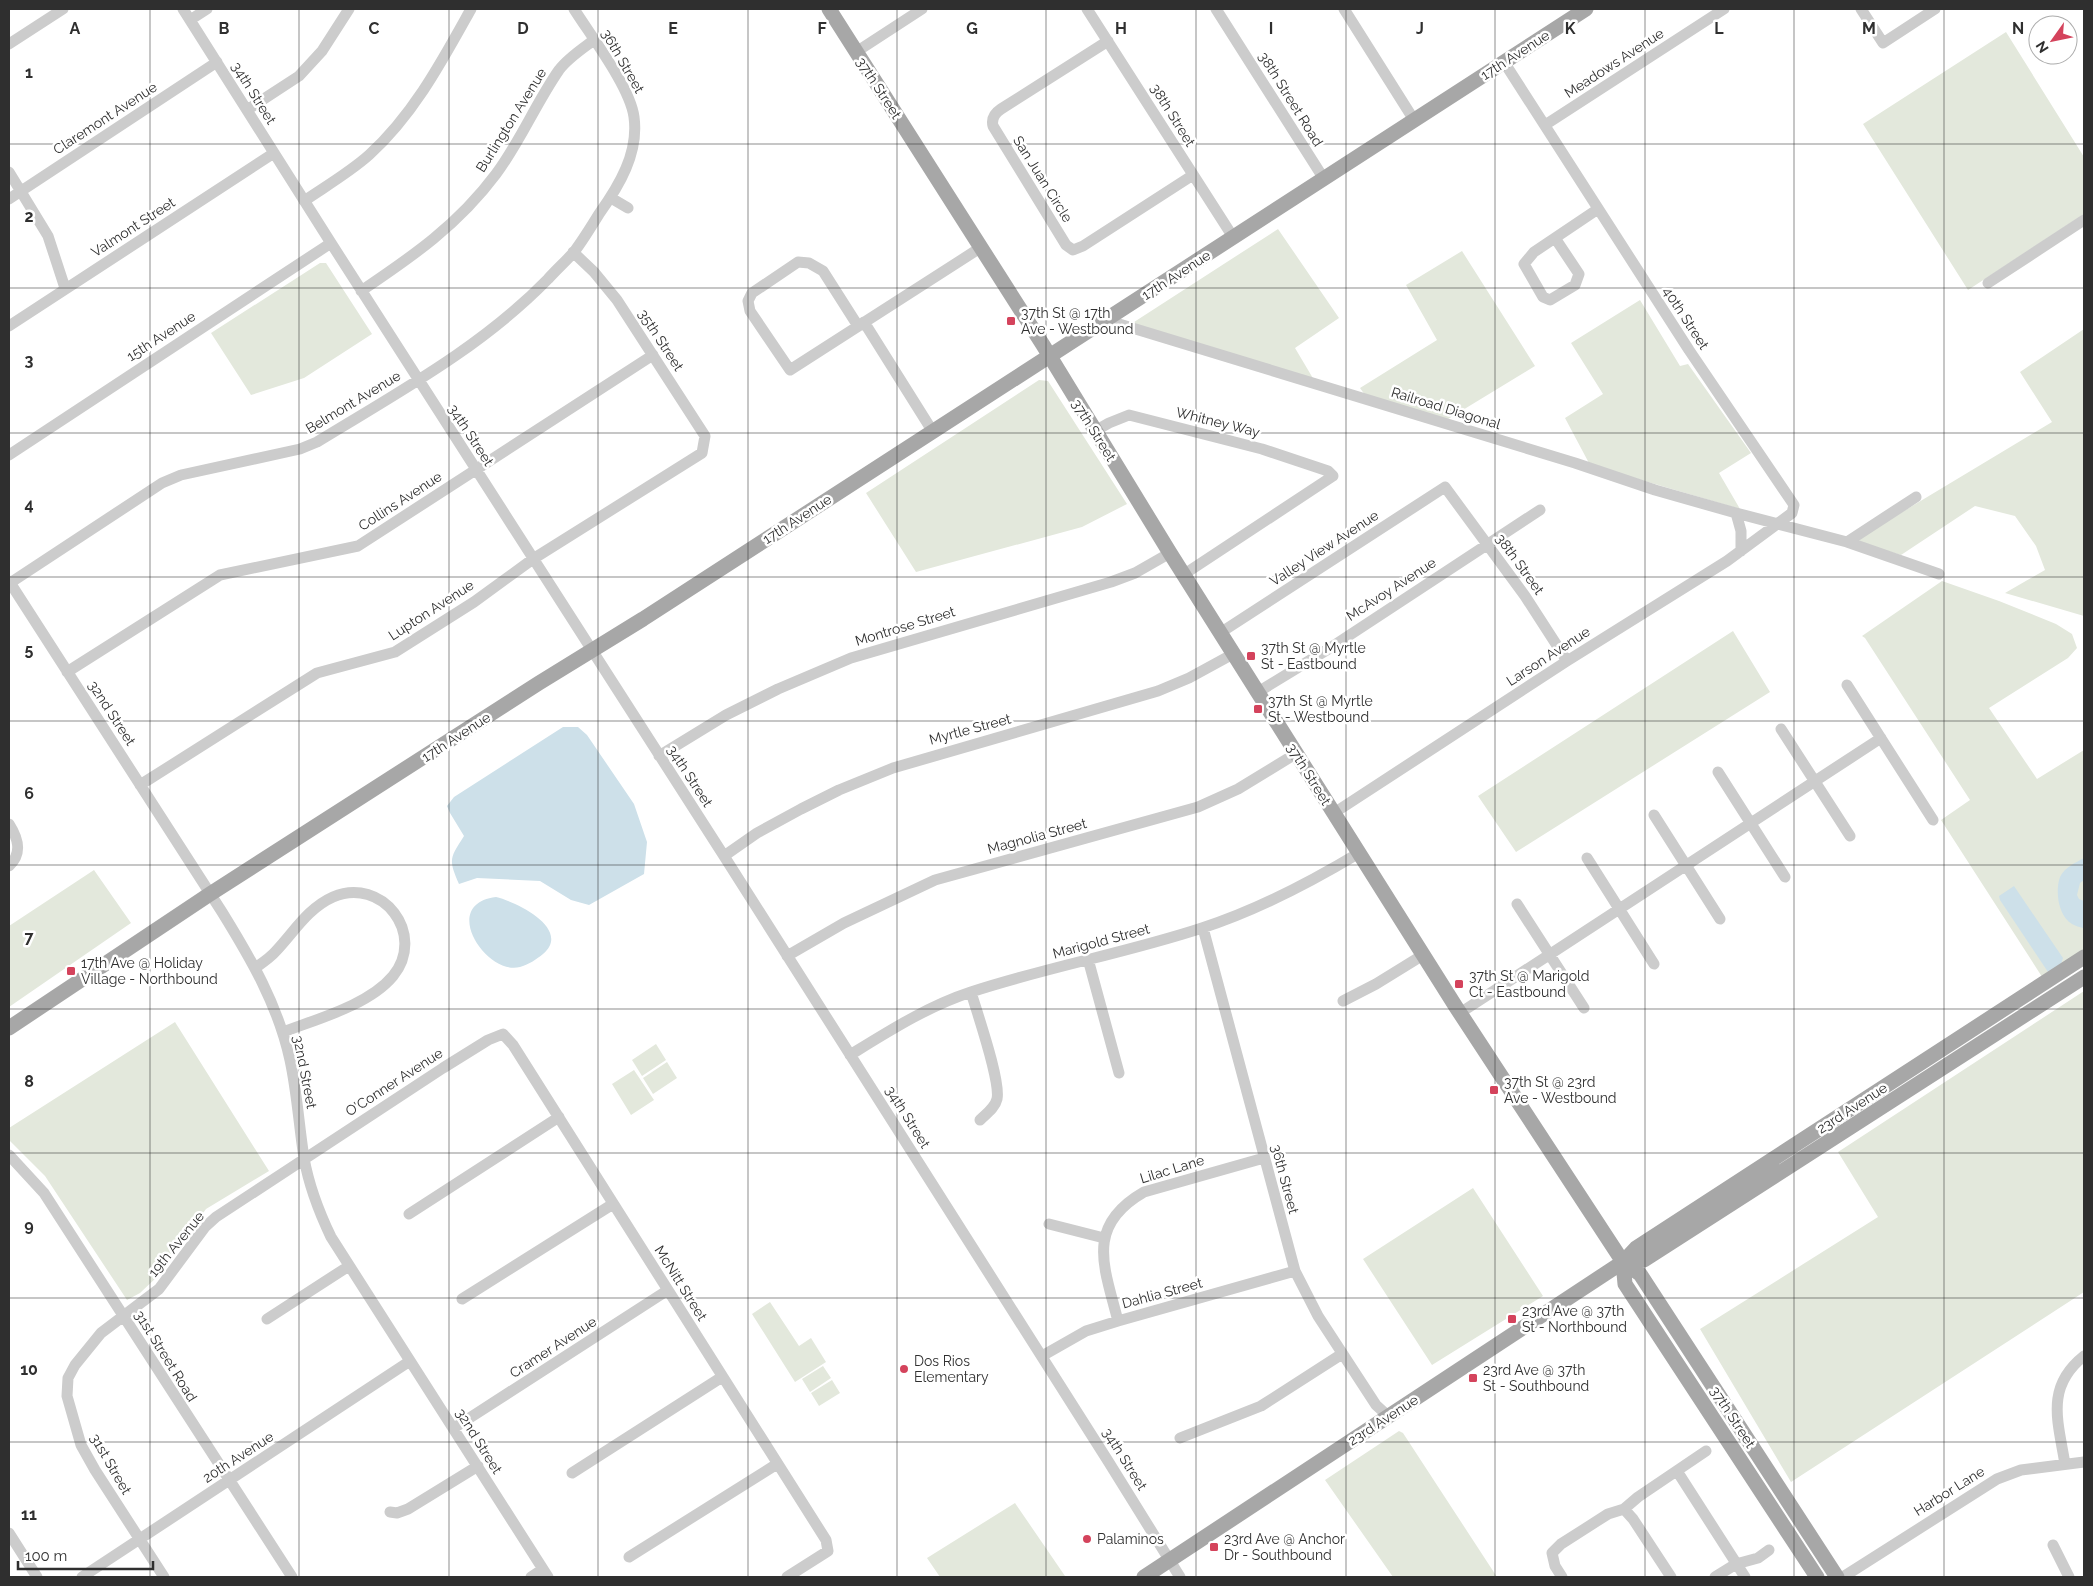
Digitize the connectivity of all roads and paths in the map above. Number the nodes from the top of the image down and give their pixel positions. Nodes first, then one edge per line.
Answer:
1 (63, 9) edge
2 (184, 9) edge
3 (207, 9) edge
4 (349, 9) edge
5 (471, 9) edge
6 (574, 9) edge
7 (829, 9) edge
8 (922, 9) edge
9 (1087, 9) edge
10 (1216, 9) edge
11 (1344, 9) edge
12 (1586, 9) edge
13 (1724, 9) edge
14 (1861, 9) edge
15 (1935, 9) edge
16 (45, 13) edge
17 (190, 20) junction
18 (594, 40) junction
19 (1108, 41) junction
20 (9, 44) edge
21 (856, 52) junction
22 (217, 62) junction
23 (1504, 62) junction
24 (247, 110) junction
25 (1414, 120) junction
26 (1545, 125) junction
27 (274, 153) junction
28 (9, 172) edge
29 (1194, 175) junction
30 (1324, 179) junction
31 (21, 191) junction
32 (611, 198) junction
33 (9, 199) edge
34 (304, 201) junction
35 (628, 208) dead end
36 (1598, 209) junction
37 (2084, 220) edge
38 (1233, 238) junction
39 (1555, 238) junction
40 (331, 243) junction
41 (980, 248) junction
42 (573, 252) junction
43 (1988, 283) dead end
44 (65, 288) junction
45 (361, 290) junction
46 (1106, 320) junction
47 (861, 324) junction
48 (9, 326) edge
49 (653, 355) junction
50 (1049, 357) junction
51 (418, 380) junction
52 (1095, 431) junction
53 (933, 432) junction
54 (702, 452) joint
55 (9, 455) edge
56 (476, 470) junction
57 (1445, 487) joint
58 (1916, 497) dead end
59 (1540, 510) dead end
60 (1736, 513) junction
61 (1778, 524) junction
62 (1847, 542) junction
63 (1487, 545) junction
64 (1741, 551) junction
65 (1170, 553) junction
66 (533, 559) junction
67 (1939, 574) dead end
68 (1184, 575) junction
69 (9, 582) edge
70 (1220, 633) junction
71 (592, 651) junction
72 (1233, 654) junction
73 (1568, 661) junction
74 (67, 672) junction
75 (1847, 685) dead end
76 (1258, 692) junction
77 (1782, 729) dead end
78 (1881, 738) junction
79 (1297, 753) junction
80 (659, 756) junction
81 (1718, 772) dead end
82 (1816, 782) junction
83 (140, 785) junction
84 (1334, 813) junction
85 (1654, 815) dead end
86 (1933, 820) dead end
87 (9, 824) edge
88 (1751, 824) junction
89 (1850, 836) dead end
90 (1359, 853) junction
91 (724, 856) junction
92 (1587, 858) dead end
93 (9, 866) edge
94 (1686, 867) junction
95 (1785, 877) dead end
96 (210, 894) junction
97 (1517, 904) dead end
98 (1620, 910) junction
99 (1720, 919) dead end
100 (1203, 928) junction
101 (1423, 955) junction
102 (1550, 955) junction
103 (787, 956) junction
104 (2084, 957) edge
105 (1088, 959) junction
106 (1654, 964) dead end
107 (255, 968) junction
108 (2084, 976) edge
109 (971, 992) junction
110 (1343, 1001) dead end
111 (1584, 1008) dead end
112 (1460, 1014) junction
113 (9, 1028) edge
114 (282, 1032) junction
115 (503, 1034) joint
116 (850, 1055) junction
117 (1119, 1073) dead end
118 (559, 1117) junction
119 (980, 1120) dead end
120 (9, 1156) edge
121 (1264, 1158) junction
122 (304, 1160) junction
123 (613, 1204) junction
124 (408, 1214) dead end
125 (1050, 1224) dead end
126 (1104, 1238) junction
127 (1623, 1262) junction
128 (349, 1266) junction
129 (1295, 1271) junction
130 (668, 1290) junction
131 (462, 1299) dead end
132 (123, 1315) junction
133 (267, 1319) dead end
134 (1118, 1321) junction
135 (1342, 1354) junction
136 (1042, 1356) junction
137 (2084, 1356) edge
138 (410, 1361) junction
139 (722, 1377) junction
140 (1388, 1416) junction
141 (454, 1428) junction
142 (1180, 1438) dead end
143 (1706, 1451) dead end
144 (2084, 1462) edge
145 (777, 1464) junction
146 (2066, 1464) junction
147 (478, 1466) junction
148 (1677, 1471) junction
149 (572, 1473) dead end
150 (1771, 1477) junction
151 (229, 1481) junction
152 (1757, 1487) junction
153 (1624, 1509) junction
154 (390, 1512) dead end
155 (9, 1533) edge
156 (140, 1540) junction
157 (2053, 1544) dead end
158 (1769, 1550) dead end
159 (629, 1557) dead end
160 (1170, 1560) junction
161 (1736, 1564) junction
162 (545, 1573) edge
163 (37, 1577) edge
164 (82, 1577) edge
165 (164, 1577) edge
166 (292, 1577) edge
167 (530, 1577) edge
168 (787, 1577) edge
169 (1144, 1577) edge
170 (1180, 1577) edge
171 (1562, 1577) edge
172 (1671, 1577) edge
173 (1715, 1577) edge
174 (1745, 1577) edge
175 (1816, 1577) edge
176 (1837, 1577) edge
177 (1843, 1577) edge
178 (2069, 1577) edge

1 - 16 street
2 - 17 street, 34th Street
3 - 17 street
4 - 24 street
5 - 34 street
6 - 18 street, 36th Street
7 - 21 main road, 37th Street
8 - 21 street
9 - 19 street, 38th Street
10 - 30 street, 38th Street Road
11 - 25 street
12 - 23 main road, 17th Avenue
13 - 26 street, Meadows Avenue
14 - 15 street
16 - 20 street
17 - 22 street, 34th Street
18 - 32 street, 36th Street
18 - 45 street, Burlington Avenue
19 - 29 street, 38th Street
19 - 29 street, San Juan Circle
21 - 41 main road, 37th Street
22 - 24 street, 34th Street
22 - 31 street, Claremont Avenue
23 - 25 main road, 17th Avenue
23 - 26 street, 40th Street
24 - 27 street, 34th Street
25 - 30 main road, 17th Avenue
26 - 36 street, 40th Street
27 - 34 street, 34th Street
27 - 44 street, Valmont Street
28 - 31 street
29 - 38 street, 38th Street
30 - 38 main road, 17th Avenue
31 - 33 street, Claremont Avenue
31 - 44 street
32 - 35 street
32 - 42 street, Belmont Avenue
34 - 40 street, 34th Street
36 - 39 street
36 - 61 street, 40th Street
37 - 43 street
38 - 46 main road, 17th Avenue
39 - 39 street
40 - 45 street, 34th Street
40 - 55 street, 15th Avenue
41 - 47 street
41 - 50 main road, 37th Street
42 - 49 street, 35th Street
42 - 51 street, Belmont Avenue
44 - 48 street, Valmont Street
45 - 51 street, 34th Street
46 - 50 main road, 17th Avenue
46 - 60 street, Railroad Diagonal
47 - 47 street
47 - 53 street
49 - 54 street, 35th Street
49 - 56 street, Collins Avenue
50 - 52 main road, 37th Street
50 - 53 main road, 17th Avenue
51 - 56 street, 34th Street
51 - 69 street, Belmont Avenue
52 - 65 main road, 37th Street
52 - 68 street, Whitney Way
53 - 71 main road, 17th Avenue
54 - 66 street, Lupton Avenue
56 - 66 street, 34th Street
56 - 74 street, Collins Avenue
57 - 63 street, 38th Street
57 - 70 street, Valley View Avenue
58 - 62 street
59 - 63 street, McAvoy Avenue
60 - 61 street, Railroad Diagonal
60 - 64 street
61 - 62 street
61 - 64 street, Larson Avenue
62 - 67 street
63 - 73 street, 38th Street
63 - 76 street, McAvoy Avenue
64 - 73 street, Larson Avenue
65 - 68 main road, 37th Street
65 - 80 street, Montrose Street
66 - 71 street, 34th Street
66 - 83 street, Lupton Avenue
68 - 70 main road, 37th Street
69 - 74 street, 32nd Street
70 - 72 main road, 37th Street
71 - 80 street, 34th Street
71 - 96 main road, 17th Avenue
72 - 76 main road, 37th Street
72 - 91 street, Myrtle Street
73 - 84 street, Larson Avenue
74 - 83 street, 32nd Street
75 - 78 street
76 - 79 main road, 37th Street
77 - 82 street
78 - 82 street
78 - 86 street
79 - 84 main road, 37th Street
79 - 103 street, Magnolia Street
80 - 91 street, 34th Street
81 - 88 street
82 - 88 street
82 - 89 street
83 - 96 street, 32nd Street
84 - 90 main road, 37th Street
85 - 94 street
87 - 93 street
88 - 94 street
88 - 95 street
90 - 100 street, Marigold Street
90 - 101 main road, 37th Street
91 - 103 street, 34th Street
92 - 98 street
94 - 98 street
94 - 99 street
96 - 107 street, 32nd Street
96 - 113 main road, 17th Avenue
97 - 102 street
98 - 102 street
98 - 106 street
100 - 105 street, Marigold Street
100 - 121 street, 36th Street
101 - 110 street
101 - 112 main road, 37th Street
102 - 111 street
102 - 112 street
103 - 116 street, 34th Street
104 - 127 main road, 23rd Avenue
105 - 109 street, Marigold Street
105 - 117 street
107 - 114 street, 32nd Street
107 - 114 street
108 - 127 main road, 23rd Avenue
109 - 116 street, Marigold Street
109 - 119 street
112 - 127 main road, 37th Street
114 - 122 street, 32nd Street
115 - 118 street, McNitt Street
115 - 122 street, O'Conner Avenue
116 - 136 street, 34th Street
118 - 123 street, McNitt Street
118 - 124 street
120 - 132 street, 31st Street Road
121 - 126 street, Lilac Lane
121 - 129 street, 36th Street
122 - 128 street, 32nd Street
122 - 132 street, 19th Avenue
123 - 130 street, McNitt Street
123 - 131 street
125 - 126 street
126 - 134 street, Lilac Lane
127 - 140 main road, 23rd Avenue
127 - 150 main road, 37th Street
127 - 152 main road, 37th Street
128 - 133 street
128 - 138 street, 32nd Street
129 - 134 street, Dahlia Street
129 - 135 street, 36th Street
130 - 139 street, McNitt Street
130 - 141 street, Cramer Avenue
132 - 151 street, 31st Street Road
132 - 156 street, 31st Street
134 - 136 street, Dahlia Street
135 - 140 street, 36th Street
135 - 142 street
136 - 160 street, 34th Street
137 - 146 street
138 - 141 street, 32nd Street
138 - 151 street, 20th Avenue
139 - 145 street, McNitt Street
139 - 149 street
140 - 160 main road, 23rd Avenue
141 - 147 street, 32nd Street
143 - 148 street
144 - 146 street, Harbor Lane
145 - 159 street
145 - 168 street, McNitt Street
146 - 177 street, Harbor Lane
147 - 154 street
147 - 162 street, 32nd Street
148 - 153 street
148 - 161 street
150 - 152 main road
150 - 176 main road, 37th Street
151 - 156 street, 20th Avenue
151 - 166 street, 31st Street Road
152 - 175 main road, 37th Street
153 - 171 street
153 - 172 street
155 - 163 street
156 - 164 street, 20th Avenue
156 - 165 street, 31st Street
157 - 178 street
158 - 161 street
160 - 169 main road, 23rd Avenue
160 - 170 street, 34th Street
161 - 173 street
161 - 174 street
162 - 167 street

